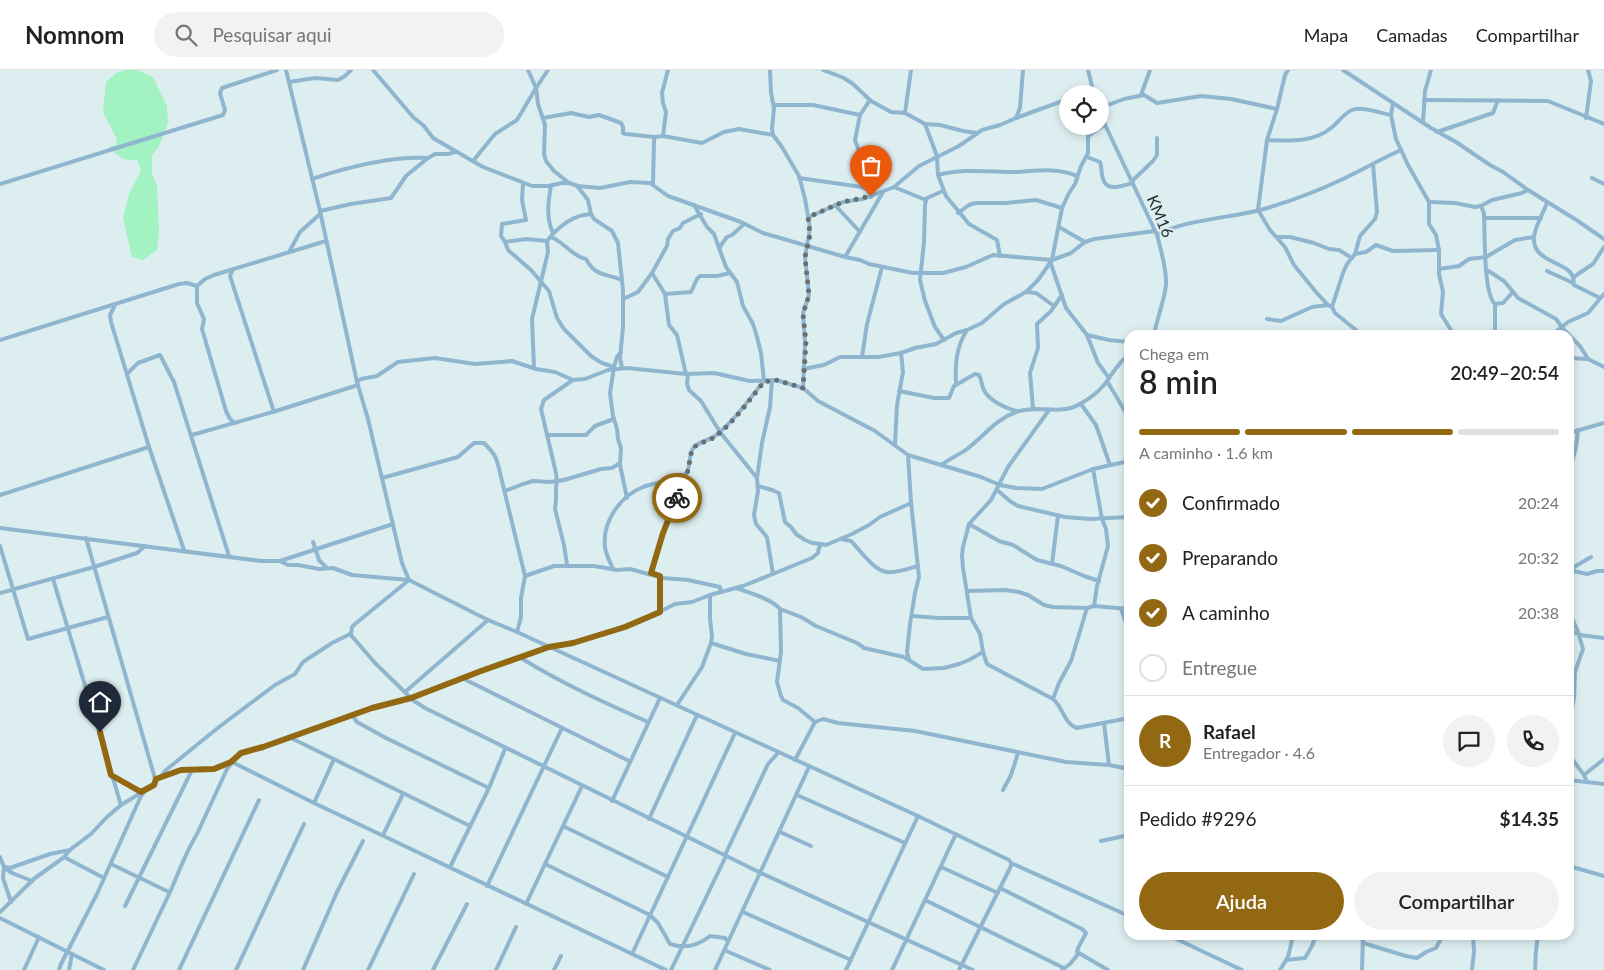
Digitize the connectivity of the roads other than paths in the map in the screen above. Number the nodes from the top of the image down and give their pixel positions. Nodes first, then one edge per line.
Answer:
1 (277, 70) edge
2 (286, 70) edge
3 (350, 70) edge
4 (374, 70) edge
5 (528, 70) edge
6 (548, 70) edge
7 (668, 70) edge
8 (770, 70) edge
9 (824, 70) edge
10 (911, 70) edge
11 (1023, 70) edge
12 (1088, 70) edge
13 (1150, 70) edge
14 (1288, 70) edge
15 (1343, 70) edge
16 (1431, 70) edge
17 (1588, 70) edge
18 (289, 82) junction
19 (1092, 85) edge
20 (536, 88) junction
21 (1141, 95) junction
22 (870, 100) junction
23 (1424, 100) junction
24 (1498, 100) junction
25 (1059, 102) edge
26 (1392, 103) junction
27 (774, 105) junction
28 (1109, 105) edge
29 (1277, 109) junction
30 (905, 113) junction
31 (860, 115) junction
32 (1391, 116) junction
33 (543, 118) junction
34 (1016, 118) junction
35 (1586, 118) junction
36 (1423, 122) junction
37 (925, 124) junction
38 (1604, 124) edge
39 (1437, 132) junction
40 (977, 133) junction
41 (773, 135) junction
42 (1089, 135) edge
43 (1109, 135) edge
44 (663, 136) junction
45 (655, 137) junction
46 (1157, 138) dead end
47 (1267, 140) junction
48 (1401, 150) junction
49 (455, 152) junction
50 (937, 156) junction
51 (1087, 156) junction
52 (428, 158) junction
53 (473, 161) junction
54 (1373, 164) junction
55 (938, 175) junction
56 (1077, 176) junction
57 (800, 178) junction
58 (1592, 178) dead end
59 (312, 179) junction
60 (1132, 182) junction
61 (524, 183) junction
62 (569, 183) junction
63 (0, 184) edge
64 (653, 184) junction
65 (1604, 184) edge
66 (551, 186) junction
67 (578, 186) junction
68 (894, 187) junction
69 (867, 189) junction
70 (943, 190) junction
71 (1528, 190) junction
72 (884, 191) junction
73 (871, 196) junction
74 (926, 200) junction
75 (1428, 202) junction
76 (1548, 203) junction
77 (694, 205) junction
78 (835, 205) junction
79 (1481, 206) junction
80 (1062, 208) junction
81 (1258, 210) junction
82 (320, 212) junction
83 (958, 213) junction
84 (591, 214) junction
85 (701, 214) junction
86 (808, 217) junction
87 (1484, 218) junction
88 (1541, 218) junction
89 (744, 224) junction
90 (1059, 227) junction
91 (860, 232) junction
92 (1156, 233) junction
93 (552, 235) junction
94 (1277, 237) junction
95 (1534, 238) junction
96 (1604, 239) edge
97 (326, 241) junction
98 (547, 241) junction
99 (505, 242) junction
100 (1085, 242) junction
101 (807, 246) junction
102 (1604, 246) edge
103 (719, 248) junction
104 (1439, 250) junction
105 (289, 252) junction
106 (1000, 256) junction
107 (1353, 256) junction
108 (845, 257) junction
109 (1486, 257) junction
110 (1051, 262) junction
111 (882, 266) junction
112 (233, 269) junction
113 (1439, 269) junction
114 (1487, 270) junction
115 (1547, 271) dead end
116 (224, 272) junction
117 (652, 273) junction
118 (730, 273) junction
119 (921, 273) junction
120 (230, 276) junction
121 (622, 280) junction
122 (1573, 281) junction
123 (540, 282) junction
124 (197, 286) junction
125 (1026, 292) junction
126 (1513, 292) junction
127 (666, 294) junction
128 (1062, 295) junction
129 (1602, 296) edge
130 (623, 299) junction
131 (1495, 304) junction
132 (115, 305) junction
133 (1328, 305) junction
134 (1054, 306) junction
135 (1332, 308) junction
136 (1267, 319) dead end
137 (1562, 327) junction
138 (967, 330) junction
139 (1155, 330) edge
140 (1356, 330) edge
141 (1451, 330) edge
142 (1495, 330) edge
143 (1558, 330) edge
144 (1565, 330) edge
145 (1087, 335) junction
146 (0, 340) edge
147 (944, 340) junction
148 (1574, 340) edge
149 (1124, 342) edge
150 (621, 352) junction
151 (901, 353) junction
152 (862, 357) junction
153 (1574, 358) edge
154 (1124, 359) edge
155 (1588, 359) junction
156 (1604, 367) edge
157 (534, 368) junction
158 (614, 368) junction
159 (622, 368) junction
160 (803, 369) junction
161 (127, 374) junction
162 (687, 374) junction
163 (1108, 379) junction
164 (573, 380) junction
165 (772, 380) junction
166 (764, 382) junction
167 (357, 383) junction
168 (956, 385) junction
169 (803, 388) junction
170 (899, 391) junction
171 (1081, 404) junction
172 (1032, 409) junction
173 (1124, 409) edge
174 (1049, 410) junction
175 (1017, 411) junction
176 (274, 412) junction
177 (614, 419) junction
178 (235, 423) junction
179 (1604, 423) edge
180 (1578, 430) junction
181 (1574, 431) edge
182 (720, 432) junction
183 (192, 435) junction
184 (547, 435) junction
185 (895, 444) junction
186 (149, 447) junction
187 (908, 455) junction
188 (1574, 456) edge
189 (1124, 462) edge
190 (620, 463) junction
191 (1110, 464) junction
192 (941, 465) junction
193 (1093, 469) junction
194 (382, 478) junction
195 (674, 478) junction
196 (757, 478) junction
197 (557, 481) junction
198 (1000, 485) junction
199 (758, 486) junction
200 (505, 490) junction
201 (997, 490) junction
202 (0, 495) edge
203 (627, 498) junction
204 (911, 502) junction
205 (1058, 515) junction
206 (1124, 517) edge
207 (1102, 519) junction
208 (393, 524) junction
209 (969, 524) junction
210 (0, 528) edge
211 (86, 538) junction
212 (838, 539) junction
213 (313, 542) dead end
214 (821, 544) junction
215 (0, 546) edge
216 (145, 546) junction
217 (184, 550) junction
218 (315, 550) junction
219 (229, 556) junction
220 (1591, 557) dead end
221 (280, 561) junction
222 (1052, 564) junction
223 (567, 565) junction
224 (918, 566) junction
225 (94, 567) junction
226 (1574, 567) edge
227 (329, 568) junction
228 (613, 569) junction
229 (1574, 571) edge
230 (1604, 572) edge
231 (651, 573) junction
232 (773, 574) junction
233 (525, 576) junction
234 (660, 576) junction
235 (53, 579) junction
236 (409, 580) junction
237 (1099, 581) junction
238 (736, 588) junction
239 (12, 590) junction
240 (967, 591) junction
241 (721, 592) junction
242 (0, 593) edge
243 (710, 595) junction
244 (1094, 606) junction
245 (1087, 608) junction
246 (780, 609) junction
247 (1121, 609) joint
248 (660, 612) junction
249 (108, 616) junction
250 (913, 616) junction
251 (971, 618) junction
252 (488, 620) junction
253 (1124, 620) edge
254 (1574, 622) edge
255 (68, 627) junction
256 (517, 632) junction
257 (1579, 633) junction
258 (351, 634) junction
259 (1574, 634) edge
260 (1604, 638) edge
261 (711, 643) junction
262 (549, 647) junction
263 (983, 652) junction
264 (521, 658) junction
265 (780, 661) junction
266 (910, 661) junction
267 (462, 678) junction
268 (405, 692) junction
269 (411, 698) junction
270 (660, 698) junction
271 (1574, 698) edge
272 (1053, 699) junction
273 (677, 705) junction
274 (352, 715) junction
275 (697, 715) junction
276 (1124, 719) edge
277 (648, 722) junction
278 (815, 722) junction
279 (1104, 723) junction
280 (562, 728) junction
281 (736, 733) junction
282 (289, 737) junction
283 (505, 749) junction
284 (778, 753) junction
285 (1018, 753) junction
286 (334, 759) junction
287 (1604, 759) edge
288 (795, 760) junction
289 (629, 761) junction
290 (232, 762) junction
291 (1574, 762) edge
292 (1109, 765) junction
293 (543, 767) junction
294 (809, 767) junction
295 (1124, 768) edge
296 (192, 770) junction
297 (111, 775) junction
298 (1584, 775) junction
299 (158, 779) junction
300 (1574, 781) edge
301 (1588, 782) junction
302 (1604, 784) edge
303 (582, 786) junction
304 (488, 788) junction
305 (1003, 790) dead end
306 (144, 791) junction
307 (403, 794) junction
308 (797, 795) junction
309 (258, 800) dead end
310 (612, 801) junction
311 (314, 803) junction
312 (121, 805) junction
313 (918, 816) junction
314 (649, 819) junction
315 (304, 824) dead end
316 (470, 826) junction
317 (563, 826) junction
318 (780, 832) junction
319 (956, 834) junction
320 (383, 835) junction
321 (1124, 836) edge
322 (686, 838) junction
323 (363, 841) dead end
324 (1101, 841) dead end
325 (905, 843) junction
326 (812, 846) dead end
327 (70, 850) junction
328 (50, 854) junction
329 (64, 856) junction
330 (726, 856) junction
331 (0, 857) edge
332 (59, 860) junction
333 (1011, 862) junction
334 (111, 864) junction
335 (545, 864) junction
336 (450, 867) junction
337 (941, 867) junction
338 (1574, 867) edge
339 (3, 869) edge
340 (761, 873) junction
341 (414, 874) dead end
342 (139, 876) junction
343 (1604, 876) edge
344 (668, 877) junction
345 (104, 878) junction
346 (32, 881) junction
347 (487, 886) junction
348 (999, 891) junction
349 (169, 892) junction
350 (925, 900) junction
351 (11, 902) junction
352 (466, 904) dead end
353 (526, 904) junction
354 (125, 906) dead end
355 (0, 912) edge
356 (743, 912) junction
357 (1124, 914) edge
358 (650, 915) junction
359 (0, 918) edge
360 (868, 922) junction
361 (516, 927) dead end
362 (981, 927) junction
363 (39, 937) junction
364 (907, 939) junction
365 (1178, 940) edge
366 (1292, 940) edge
367 (1314, 940) edge
368 (1440, 940) edge
369 (1473, 940) edge
370 (1537, 940) edge
371 (728, 941) junction
372 (1363, 943) joint
373 (682, 947) junction
374 (724, 950) junction
375 (70, 953) junction
376 (1079, 953) junction
377 (632, 954) junction
378 (561, 956) dead end
379 (851, 960) junction
380 (1286, 960) junction
381 (962, 965) junction
382 (97, 969) edge
383 (1063, 969) edge
384 (24, 970) edge
385 (59, 970) edge
386 (69, 970) edge
387 (104, 970) edge
388 (133, 970) edge
389 (179, 970) edge
390 (236, 970) edge
391 (302, 970) edge
392 (368, 970) edge
393 (433, 970) edge
394 (496, 970) edge
395 (554, 970) edge
396 (666, 970) edge
397 (671, 970) edge
398 (715, 970) edge
399 (770, 970) edge
400 (846, 970) edge
401 (892, 970) edge
402 (959, 970) edge
403 (973, 970) edge
404 (1108, 970) edge
405 (1240, 970) edge
406 (1280, 970) edge
407 (1362, 970) edge
408 (1472, 970) edge
409 (1536, 970) edge

1 - 63 street
2 - 18 street
3 - 18 street
4 - 49 street
5 - 20 street
6 - 20 street
7 - 44 street
8 - 27 street
9 - 22 street
10 - 30 street
11 - 34 street
12 - 19 street
13 - 21 street
14 - 29 street
15 - 26 street
16 - 23 street
17 - 35 street
18 - 59 street
20 - 33 street
20 - 53 street
21 - 28 street
21 - 29 street
22 - 30 street
22 - 31 street
23 - 24 street
23 - 36 street
24 - 35 street
24 - 39 street
25 - 34 street
26 - 32 street
26 - 36 street
27 - 31 street
27 - 41 street
29 - 47 street
30 - 37 street
31 - 69 street
32 - 47 street
32 - 48 street
33 - 45 street
33 - 62 street
34 - 40 street
35 - 38 street
36 - 39 street
37 - 40 street
37 - 50 street
39 - 71 street
40 - 50 street
41 - 44 street
41 - 57 street
42 - 51 street
43 - 60 street, KM16
44 - 45 street
45 - 64 street
46 - 60 street
47 - 81 street
48 - 54 street
48 - 75 street
49 - 52 street
49 - 53 street
50 - 55 street
50 - 68 street
51 - 56 street
51 - 60 street
52 - 59 street
52 - 82 street
53 - 61 street
54 - 81 street
54 - 107 street
55 - 56 street
55 - 70 street
56 - 80 street
57 - 69 street
57 - 86 street
58 - 65 street
59 - 82 street
60 - 92 street, KM16
61 - 66 street
61 - 99 street
62 - 66 street
62 - 67 street
64 - 67 street
64 - 77 street
66 - 93 street
67 - 84 street
68 - 72 street
68 - 74 street
69 - 73 street
70 - 74 street
70 - 83 street
71 - 76 street
71 - 79 street
72 - 73 street
72 - 91 street
73 - 78 street
74 - 119 street
75 - 79 street
75 - 104 street
76 - 88 street
76 - 96 street
77 - 85 street
77 - 89 street
78 - 86 street
78 - 91 street
79 - 87 street
80 - 83 street
80 - 90 street
81 - 92 street
81 - 94 street
82 - 97 street
82 - 105 street
83 - 106 street
84 - 93 street
84 - 121 street
85 - 103 street
85 - 117 street
86 - 101 street
87 - 88 street
87 - 109 street
88 - 95 street
89 - 101 street
89 - 103 street
90 - 100 street
90 - 110 street
91 - 108 street
92 - 100 street
92 - 139 street, KM16
93 - 98 street
93 - 121 street
94 - 107 street
94 - 133 street
95 - 109 street
95 - 122 street
97 - 105 street
97 - 167 street
98 - 99 street
98 - 123 street
99 - 123 street
100 - 110 street
101 - 108 street
101 - 160 street
102 - 122 street
103 - 118 street
104 - 107 street
104 - 113 street
105 - 112 street
106 - 110 street
106 - 119 street
107 - 135 street
108 - 111 street
109 - 113 street
109 - 114 street
110 - 125 street
110 - 128 street
111 - 119 street
111 - 152 street
112 - 116 street
112 - 120 street
113 - 141 street
114 - 126 street
114 - 131 street
115 - 122 street
116 - 120 street
116 - 124 street
117 - 127 street
117 - 130 street
118 - 127 street
118 - 166 street
119 - 147 street
120 - 176 street
121 - 130 street
122 - 129 street
123 - 157 street
123 - 158 street
124 - 132 street
124 - 178 street
125 - 134 street
125 - 138 street
126 - 131 street
126 - 137 street
127 - 162 street
128 - 134 street
128 - 145 street
129 - 137 street
130 - 150 street
131 - 142 street
132 - 146 street
132 - 161 street
133 - 135 street
133 - 136 street
134 - 172 street
135 - 140 street
137 - 143 street
137 - 144 street
138 - 147 street
138 - 168 street
145 - 149 street
145 - 163 street
147 - 151 street
148 - 155 street
150 - 158 street
150 - 159 street
151 - 152 street
151 - 170 street
152 - 160 street
153 - 155 street
154 - 163 street
155 - 156 street
157 - 164 street
157 - 167 street
158 - 159 street
158 - 164 street
158 - 177 street
159 - 162 street
160 - 169 street
161 - 183 street
161 - 186 street
162 - 166 street
162 - 182 street
163 - 171 street
163 - 173 street
164 - 184 street
165 - 166 street
165 - 169 street
165 - 196 street
166 - 182 street
167 - 176 street
167 - 194 street
168 - 170 street
168 - 175 street
169 - 185 street
170 - 185 street
171 - 174 street
171 - 191 street
172 - 174 street
172 - 175 street
174 - 198 street
175 - 192 street
176 - 178 street
177 - 184 street
177 - 190 street
178 - 183 street
179 - 180 street
180 - 181 street
180 - 188 street
182 - 195 street
182 - 196 street
183 - 219 street
184 - 197 street
185 - 187 street
186 - 202 street
186 - 217 street
187 - 192 street
187 - 204 street
189 - 191 street
190 - 197 street
190 - 203 street
191 - 193 street
192 - 198 street
193 - 198 street
193 - 207 street
194 - 200 street
194 - 208 street
195 - 203 street
195 - 231 street
196 - 199 street
197 - 200 street
197 - 223 street
198 - 201 street
199 - 214 street
199 - 232 street
200 - 233 street
201 - 205 street
201 - 209 street
203 - 228 street
204 - 212 street
204 - 224 street
205 - 207 street
205 - 222 street
206 - 207 street
207 - 237 street
208 - 218 street
208 - 236 street
209 - 222 street
209 - 240 street
210 - 211 street
211 - 216 street
211 - 225 street
212 - 214 street
212 - 224 street
213 - 218 street
214 - 232 street
215 - 239 street
216 - 217 street
216 - 225 street
217 - 219 street
218 - 221 street
218 - 227 street
219 - 221 street
220 - 226 street
221 - 227 street
222 - 237 street
223 - 228 street
223 - 233 street
224 - 250 street
225 - 235 street
225 - 249 street
227 - 236 street
228 - 231 street
229 - 230 street
231 - 234 street
232 - 238 street
233 - 256 street
234 - 241 street
234 - 248 street
235 - 239 street
235 - 255 street
236 - 252 street
236 - 258 street
237 - 244 street
238 - 241 street
238 - 246 street
239 - 242 street
239 - 255 street
240 - 245 street
240 - 251 street
241 - 243 street
243 - 248 street
243 - 261 street
244 - 245 street
244 - 247 street
245 - 272 street
246 - 265 street
246 - 266 street
247 - 253 street
248 - 262 street
249 - 255 street
249 - 299 street
250 - 251 street
250 - 266 street
251 - 263 street
252 - 256 street
252 - 268 street
254 - 257 street
255 - 297 street
256 - 262 street
257 - 259 street
257 - 260 street
257 - 271 street
258 - 268 street
258 - 299 street
261 - 265 street
261 - 273 street
262 - 264 street
262 - 270 street
263 - 266 street
263 - 272 street
264 - 267 street
264 - 277 street
265 - 278 street
267 - 269 street
267 - 280 street
268 - 269 street
269 - 274 street
269 - 283 street
270 - 273 street
270 - 277 street
272 - 279 street
273 - 275 street
274 - 282 street
274 - 304 street
275 - 281 street
275 - 314 street
276 - 279 street
277 - 289 street
278 - 285 street
278 - 288 street
279 - 292 street
280 - 289 street
280 - 293 street
281 - 284 street
281 - 322 street
282 - 286 street
282 - 290 street
283 - 293 street
283 - 304 street
284 - 288 street
284 - 330 street
285 - 292 street
285 - 305 street
286 - 307 street
286 - 311 street
287 - 298 street
288 - 294 street
289 - 310 street
290 - 296 street
290 - 311 street
290 - 349 street
291 - 298 street
292 - 295 street
293 - 303 street
293 - 347 street
294 - 308 street
294 - 313 street
296 - 299 street
296 - 342 street
297 - 306 street
297 - 312 street
298 - 301 street
299 - 306 street
300 - 301 street
301 - 302 street
303 - 310 street
303 - 317 street
304 - 316 street
306 - 312 street
306 - 334 street
307 - 316 street
307 - 320 street
308 - 318 street
308 - 325 street
309 - 389 street
310 - 314 street
311 - 320 street
312 - 327 street
313 - 319 street
313 - 325 street
314 - 322 street
315 - 390 street
316 - 336 street
317 - 335 street
317 - 344 street
318 - 326 street
318 - 340 street
319 - 333 street
319 - 337 street
320 - 336 street
321 - 324 street
322 - 330 street
322 - 344 street
323 - 391 street
325 - 360 street
327 - 328 street
327 - 329 street
328 - 332 street
328 - 339 street
329 - 332 street
329 - 345 street
330 - 340 street
330 - 373 street
331 - 339 street
332 - 346 street
333 - 348 street
333 - 357 street
334 - 342 street
334 - 345 street
335 - 353 street
335 - 358 street
336 - 347 street
337 - 348 street
337 - 350 street
338 - 343 street
339 - 346 street
339 - 351 street
340 - 356 street
340 - 360 street
341 - 392 street
342 - 349 street
342 - 354 street
344 - 358 street
345 - 375 street
346 - 351 street
347 - 353 street
348 - 362 street
348 - 376 street
349 - 388 street
350 - 362 street
350 - 364 street
351 - 355 street
352 - 393 street
353 - 377 street
356 - 371 street
356 - 379 street
358 - 373 street
358 - 377 street
359 - 363 street
360 - 364 street
360 - 379 street
361 - 394 street
362 - 381 street
362 - 383 street
363 - 375 street
363 - 384 street
364 - 381 street
364 - 401 street
365 - 405 street
366 - 380 street
367 - 380 street
368 - 372 street
369 - 408 street
370 - 409 street
371 - 373 street
371 - 374 street
372 - 407 street
373 - 397 street
374 - 398 street
374 - 399 street
375 - 382 street
375 - 385 street
375 - 386 street
376 - 383 street
376 - 404 street
377 - 396 street
378 - 395 street
379 - 400 street
380 - 406 street
381 - 402 street
381 - 403 street
382 - 387 street

